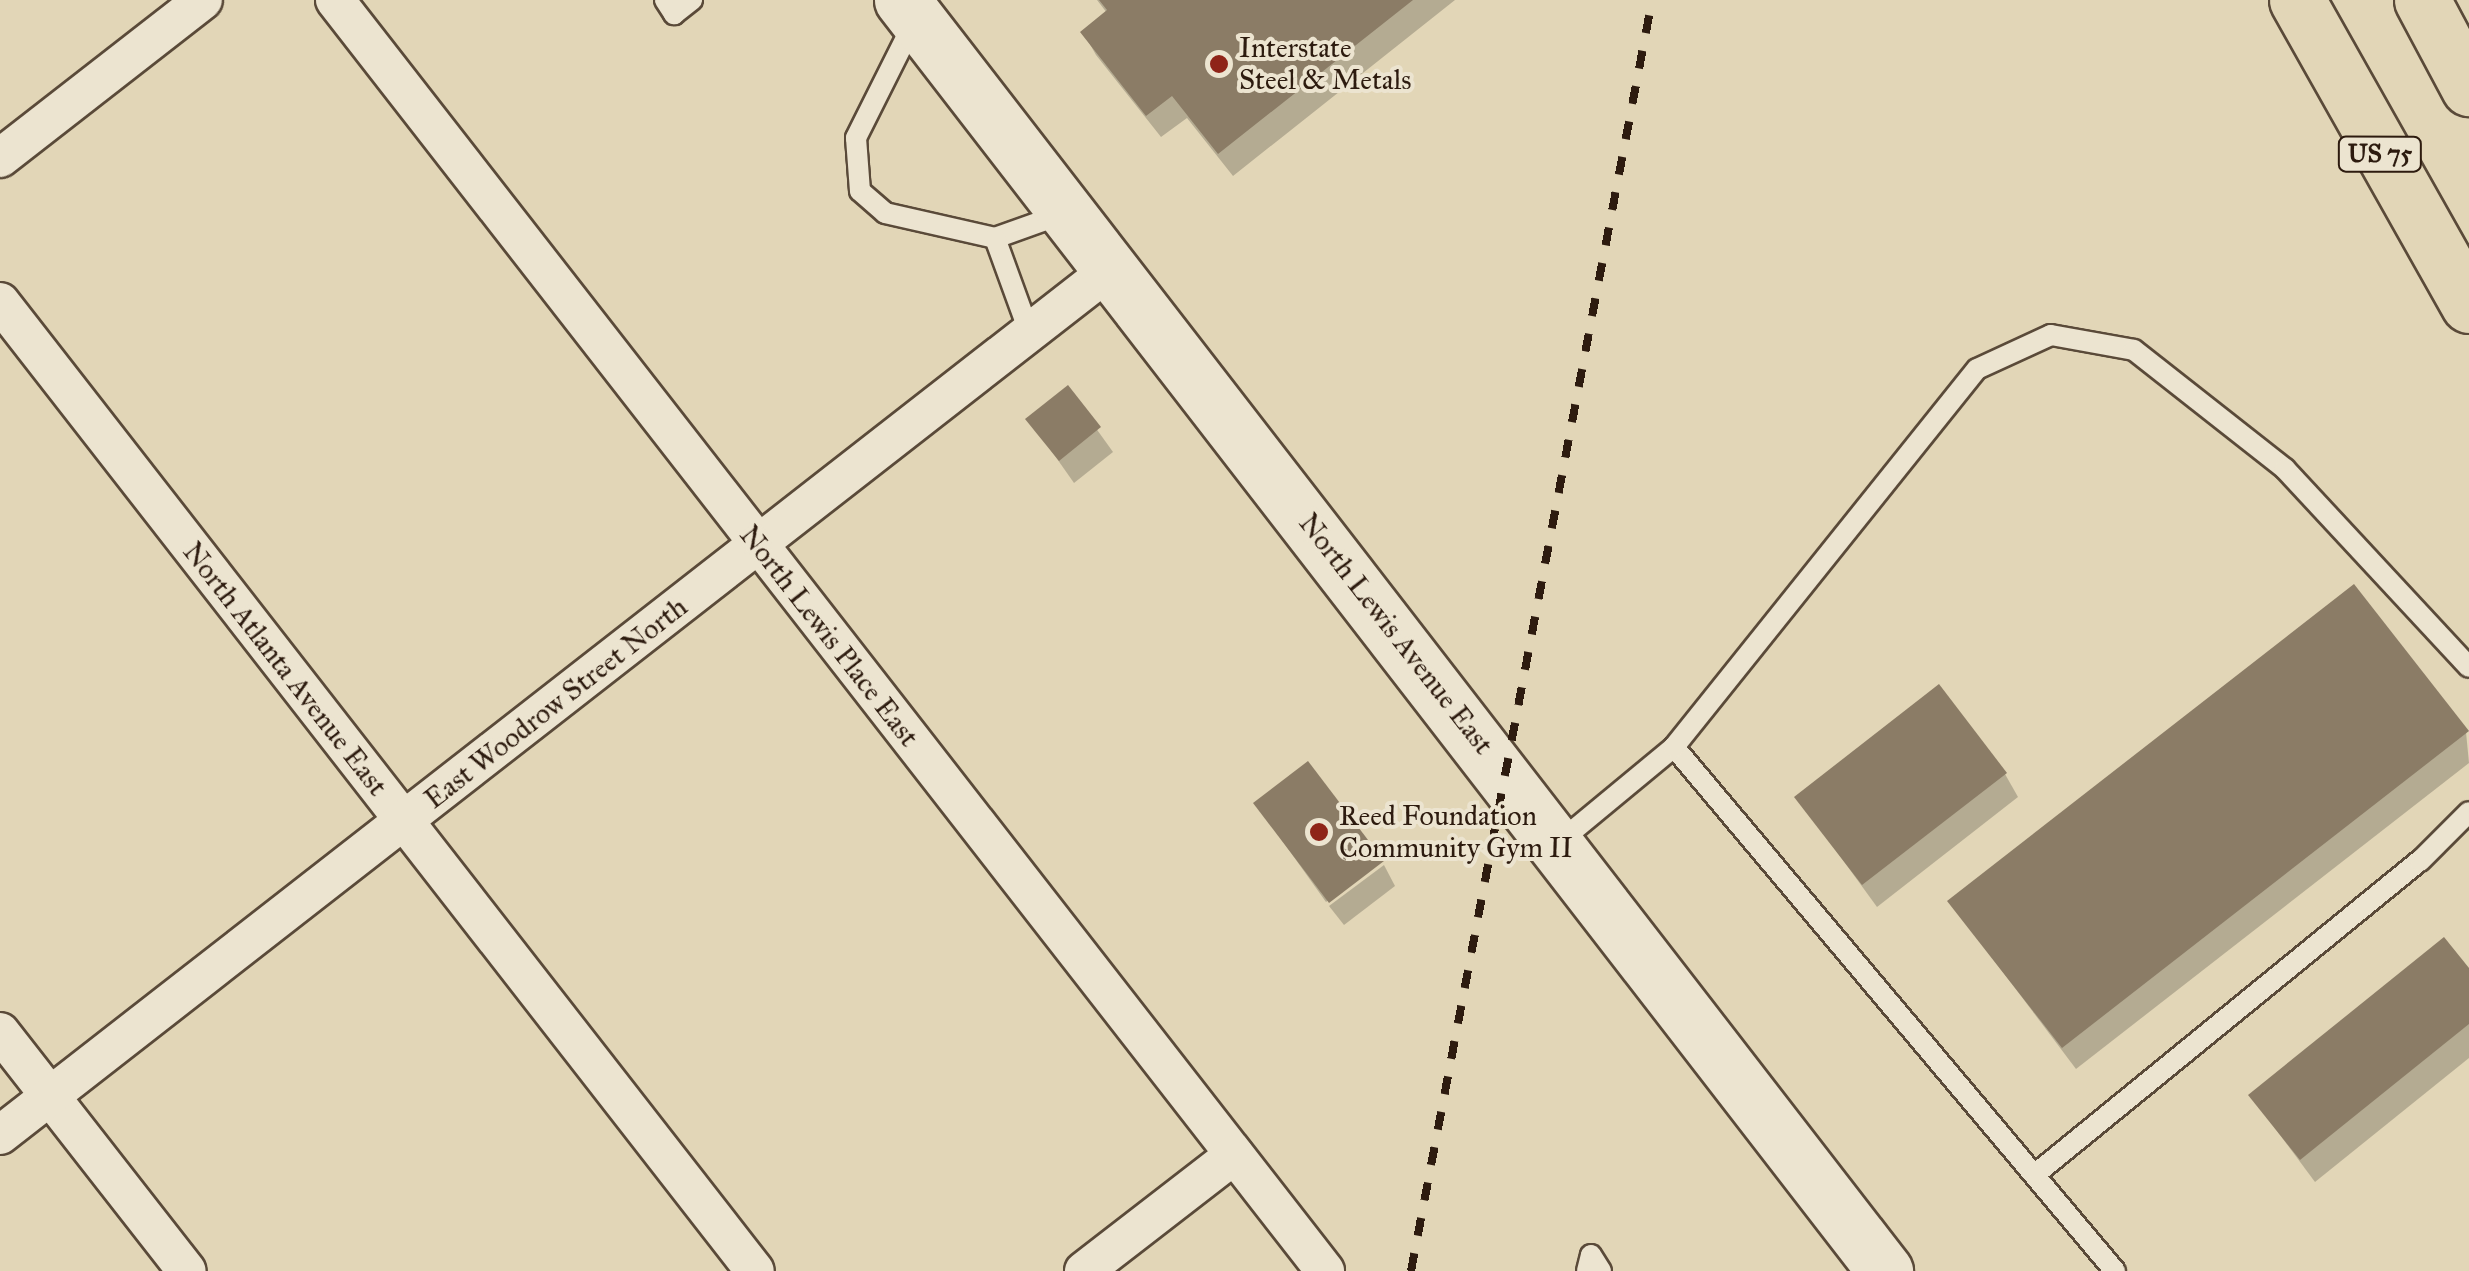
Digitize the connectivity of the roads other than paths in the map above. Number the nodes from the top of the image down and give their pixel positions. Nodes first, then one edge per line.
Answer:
1 (203, 0) edge
2 (334, 0) edge
3 (665, 0) edge
4 (692, 0) edge
5 (2297, 0) edge
6 (2422, 0) edge
7 (909, 9) edge
8 (2469, 88) edge
9 (0, 158) edge
10 (1067, 213) junction
11 (995, 238) junction
12 (1112, 269) junction
13 (0, 302) edge
14 (2469, 305) edge
15 (1030, 334) junction
16 (759, 546) junction
17 (2469, 667) edge
18 (1674, 747) junction
19 (2469, 812) edge
20 (403, 821) junction
21 (1558, 843) junction
22 (0, 1032) edge
23 (50, 1096) junction
24 (0, 1135) edge
25 (1234, 1155) junction
26 (2038, 1172) junction
27 (186, 1271) edge
28 (755, 1271) edge
29 (1084, 1271) edge
30 (1325, 1271) edge
31 (1586, 1271) edge
32 (1601, 1271) edge
33 (1885, 1271) edge
34 (2115, 1271) edge

1 - 9 street
2 - 16 street, North Lewis Place East
3 - 4 lane
5 - 14 highway, US 75
6 - 8 highway
7 - 10 main road, North Lewis Avenue East
7 - 11 lane
10 - 11 lane
10 - 12 main road, North Lewis Avenue East
11 - 15 lane
12 - 15 street, East Woodrow Street North
12 - 21 main road, North Lewis Avenue East
13 - 20 street, North Atlanta Avenue East
15 - 16 street, East Woodrow Street North
16 - 20 street, East Woodrow Street North
16 - 25 street, North Lewis Place East
17 - 18 lane
18 - 21 lane
18 - 26 lane
19 - 26 lane
20 - 23 street, East Woodrow Street North
20 - 28 street, North Atlanta Avenue East
21 - 33 main road, North Lewis Avenue East
22 - 23 street
23 - 24 street, East Woodrow Street North
23 - 27 street
25 - 29 street
25 - 30 street, North Lewis Place East
26 - 34 lane
31 - 32 lane

